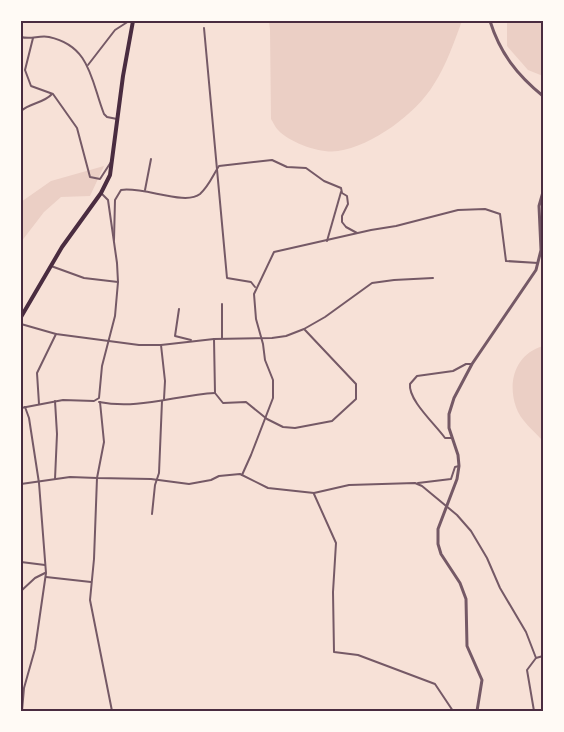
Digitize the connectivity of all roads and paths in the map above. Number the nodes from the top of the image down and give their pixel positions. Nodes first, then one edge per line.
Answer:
1 (131, 21) edge
2 (490, 21) edge
3 (204, 28) dead end
4 (21, 37) edge
5 (33, 38) junction
6 (88, 65) junction
7 (23, 70) edge
8 (53, 94) junction
9 (543, 96) edge
10 (21, 111) edge
11 (118, 119) junction
12 (151, 159) dead end
13 (114, 161) junction
14 (217, 168) junction
15 (145, 190) junction
16 (341, 190) junction
17 (543, 192) edge
18 (101, 193) junction
19 (357, 234) junction
20 (114, 240) junction
21 (327, 241) junction
22 (538, 263) junction
23 (51, 266) junction
24 (434, 278) dead end
25 (118, 282) junction
26 (256, 287) junction
27 (222, 304) dead end
28 (179, 309) dead end
29 (21, 317) edge
30 (21, 324) edge
31 (304, 329) junction
32 (56, 334) junction
33 (261, 338) junction
34 (214, 339) junction
35 (222, 339) junction
36 (192, 341) junction
37 (109, 342) junction
38 (161, 345) junction
39 (472, 364) junction
40 (215, 393) junction
41 (163, 400) junction
42 (55, 401) junction
43 (98, 401) junction
44 (39, 404) junction
45 (23, 407) edge
46 (266, 417) junction
47 (452, 438) junction
48 (459, 466) junction
49 (242, 475) junction
50 (97, 478) junction
51 (55, 480) junction
52 (156, 480) junction
53 (39, 483) junction
54 (418, 483) junction
55 (21, 484) edge
56 (314, 493) junction
57 (447, 507) junction
58 (152, 514) dead end
59 (21, 562) edge
60 (45, 565) junction
61 (46, 573) junction
62 (45, 577) junction
63 (91, 582) junction
64 (21, 591) edge
65 (543, 656) edge
66 (536, 658) junction
67 (22, 711) edge
68 (112, 711) edge
69 (453, 711) edge
70 (477, 711) edge
71 (534, 711) edge

1 - 6 street
1 - 11 main road
2 - 9 street
3 - 14 street
4 - 5 street
5 - 6 street
5 - 7 street
6 - 11 street
7 - 8 street
8 - 10 street
8 - 13 street
11 - 13 main road
12 - 15 street
13 - 18 main road
14 - 15 street
14 - 16 street
14 - 26 street
15 - 20 street
16 - 19 street
16 - 21 street
17 - 22 street
18 - 20 street
18 - 23 main road
19 - 21 street
19 - 22 street
20 - 25 street
21 - 26 street
22 - 39 street
23 - 25 street
23 - 29 main road
24 - 31 street
25 - 37 street
26 - 33 street
27 - 35 street
28 - 36 street
30 - 32 street
31 - 33 street
31 - 46 street
32 - 37 street
32 - 44 street
33 - 35 street
33 - 46 street
34 - 35 street
34 - 36 street
34 - 40 street
36 - 38 street
37 - 38 street
37 - 43 street
38 - 41 street
39 - 47 street
39 - 47 street
40 - 41 street
40 - 46 street
41 - 43 street
41 - 52 street
42 - 43 street
42 - 44 street
42 - 51 street
43 - 50 street
44 - 45 street
45 - 53 street
46 - 49 street
47 - 48 street
48 - 54 street
48 - 57 street
49 - 52 street
49 - 56 street
50 - 51 street
50 - 52 street
50 - 63 street
51 - 53 street
52 - 58 street
53 - 55 street
53 - 60 street
54 - 56 street
54 - 57 street
56 - 69 street
57 - 66 street
57 - 70 street
59 - 60 street
60 - 61 street
61 - 62 street
61 - 64 street
62 - 63 street
62 - 67 street
63 - 68 street
65 - 66 street
66 - 71 street

